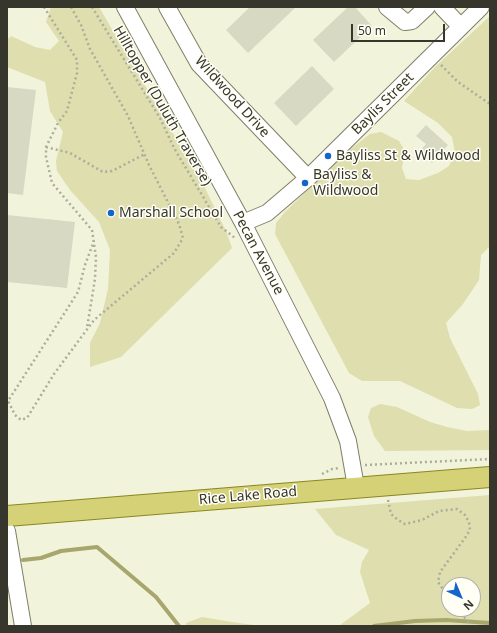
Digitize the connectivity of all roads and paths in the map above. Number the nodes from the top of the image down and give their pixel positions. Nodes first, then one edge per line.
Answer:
1 (44, 7) edge
2 (71, 7) edge
3 (92, 7) edge
4 (125, 7) edge
5 (167, 7) edge
6 (388, 7) edge
7 (427, 7) edge
8 (442, 7) edge
9 (481, 7) edge
10 (461, 26) junction
11 (431, 56) junction
12 (490, 104) edge
13 (46, 147) junction
14 (145, 154) junction
15 (308, 178) junction
16 (247, 230) junction
17 (94, 241) junction
18 (86, 329) junction
19 (8, 401) edge
20 (490, 459) edge
21 (371, 464) dead end
22 (490, 476) edge
23 (356, 487) junction
24 (388, 500) dead end
25 (7, 516) edge
26 (7, 531) edge
27 (441, 586) edge
28 (464, 617) edge
29 (24, 626) edge
30 (469, 626) edge

1 - 13 path
2 - 14 path
3 - 16 path, Hilltopper (Duluth Traverse)
4 - 16 street, Pecan Avenue
5 - 15 street, Wildwood Drive
6 - 7 street
8 - 10 street
9 - 10 street, Baylis Street
10 - 11 street, Baylis Street
11 - 12 path
11 - 15 street, Baylis Street
13 - 14 path
13 - 17 path
14 - 18 path
15 - 16 street, Baylis Street
16 - 23 street, Pecan Avenue
17 - 18 path
17 - 19 path
18 - 19 path
20 - 21 path
22 - 23 main road, Rice Lake Road
23 - 25 main road, Rice Lake Road
24 - 27 path
26 - 29 street
28 - 30 path

